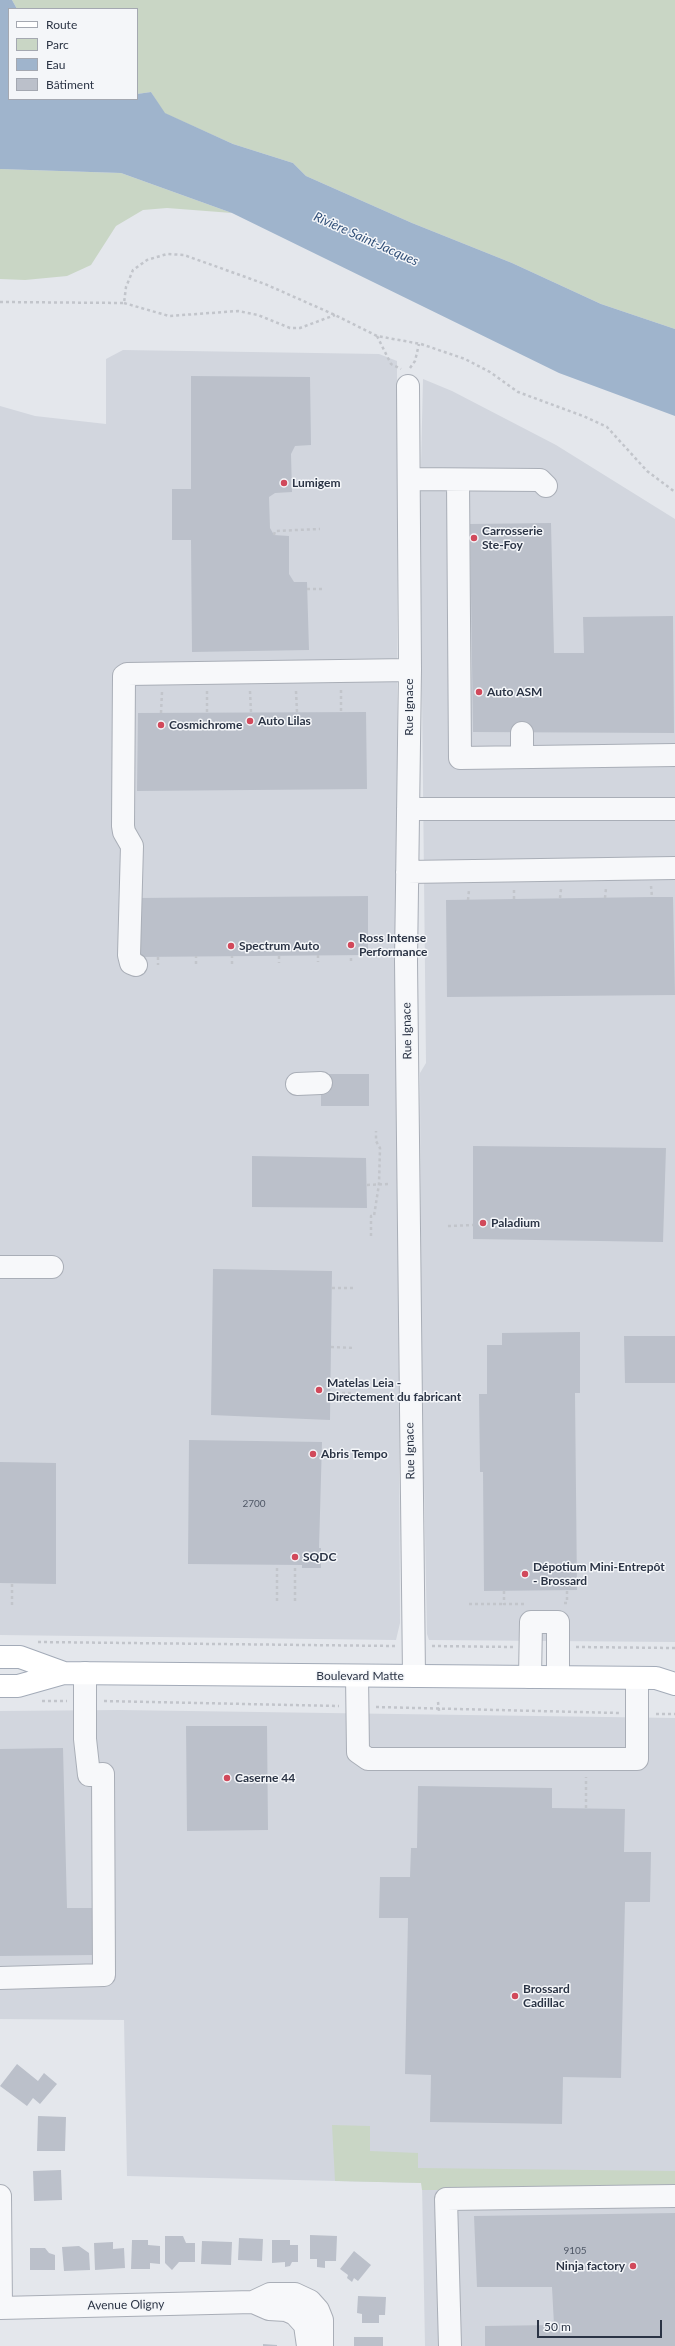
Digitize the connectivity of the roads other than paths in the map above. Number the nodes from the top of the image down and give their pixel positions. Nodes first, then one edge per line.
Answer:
1 (406, 375) road end
2 (409, 479) junction
3 (458, 480) junction
4 (546, 486) dead end
5 (410, 670) junction
6 (522, 733) dead end
7 (675, 755) edge
8 (522, 757) junction
9 (408, 809) junction
10 (675, 809) edge
11 (675, 868) edge
12 (407, 872) junction
13 (136, 966) dead end
14 (321, 1083) dead end
15 (297, 1084) dead end
16 (52, 1267) dead end
17 (0, 1268) edge
18 (0, 1657) edge
19 (64, 1672) junction
20 (85, 1673) junction
21 (358, 1676) junction
22 (414, 1676) junction
23 (530, 1677) junction
24 (558, 1677) junction
25 (661, 1678) edge
26 (0, 1686) edge
27 (0, 1978) edge
28 (0, 2196) edge
29 (675, 2196) edge
30 (253, 2302) junction
31 (0, 2308) edge
32 (308, 2346) edge
33 (322, 2346) edge
34 (450, 2346) edge

1 - 2 street, Rue Ignace
2 - 3 street
2 - 5 street, Rue Ignace
3 - 4 street
3 - 8 street
5 - 9 street, Rue Ignace
5 - 13 street
6 - 8 street
7 - 8 street
9 - 10 street
9 - 12 street, Rue Ignace
11 - 12 street
12 - 22 street, Rue Ignace
14 - 15 street
16 - 17 street
18 - 19 main road, Boulevard Matte
19 - 20 main road, Boulevard Matte
19 - 26 main road, Boulevard Matte
20 - 21 main road, Boulevard Matte
20 - 27 street
21 - 22 main road, Boulevard Matte
21 - 25 street
22 - 23 main road, Boulevard Matte
23 - 24 main road, Boulevard Matte
23 - 24 street
24 - 25 main road, Boulevard Matte
28 - 31 street
29 - 34 street
30 - 31 street, Avenue Oligny
30 - 32 street, Avenue Oligny
30 - 33 street, Avenue Oligny

